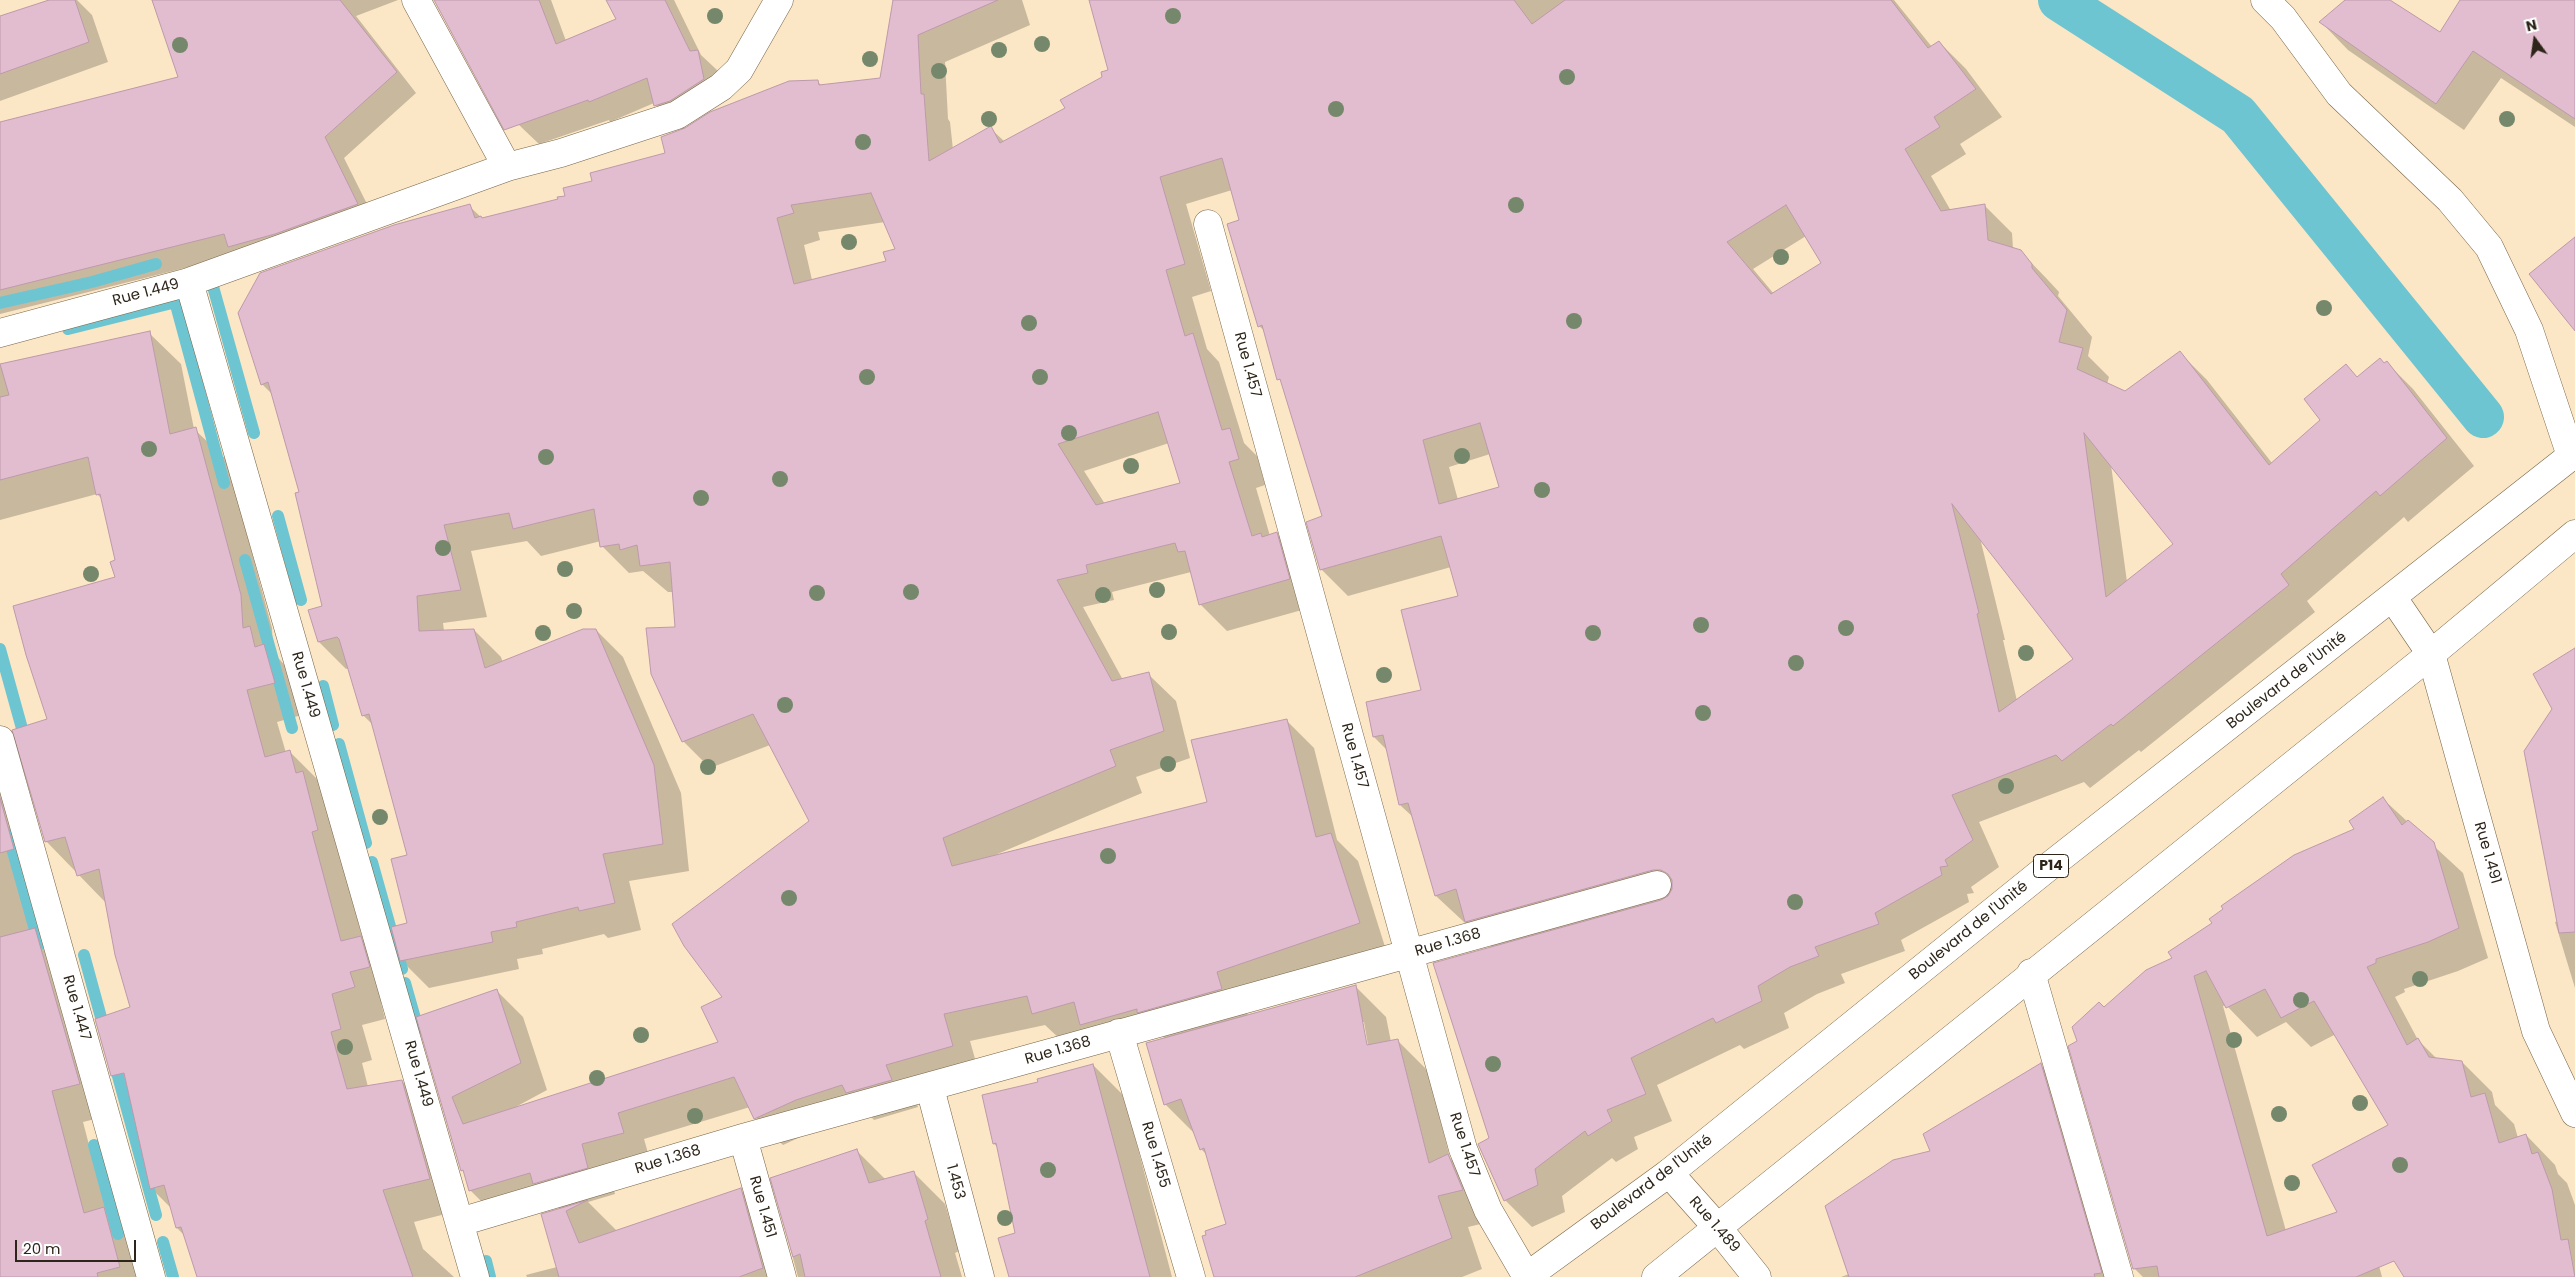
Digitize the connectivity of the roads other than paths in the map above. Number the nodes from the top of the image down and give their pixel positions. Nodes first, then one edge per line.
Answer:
1 (416, 0) edge
2 (779, 0) edge
3 (2265, 0) edge
4 (507, 167) junction
5 (1208, 224) dead end
6 (189, 282) junction
7 (0, 333) edge
8 (2573, 454) edge
9 (2575, 534) edge
10 (2392, 598) junction
11 (2431, 654) junction
12 (0, 740) edge
13 (1657, 884) dead end
14 (1408, 955) junction
15 (2031, 973) junction
16 (1119, 1033) junction
17 (930, 1088) junction
18 (2575, 1113) edge
19 (743, 1138) junction
20 (1669, 1173) junction
21 (460, 1222) junction
22 (1717, 1227) junction
23 (152, 1277) edge
24 (476, 1277) edge
25 (782, 1277) edge
26 (980, 1277) edge
27 (1191, 1277) edge
28 (1527, 1277) edge
29 (1656, 1277) edge
30 (1757, 1277) edge
31 (2119, 1277) edge

1 - 4 street
2 - 4 street
3 - 8 street
4 - 6 street
5 - 14 street, Rue 1.457
6 - 7 street, Rue 1.449
6 - 21 street, Rue 1.449
8 - 10 street, Boulevard de l'Unité / P14
9 - 11 street
10 - 11 street, Rue 1.491
10 - 20 street, Boulevard de l'Unité / P14
11 - 15 street
11 - 18 street, Rue 1.491
12 - 23 street, Rue 1.447
13 - 14 street, Rue 1.368
14 - 16 street, Rue 1.368
14 - 28 street, Rue 1.457
15 - 22 street
15 - 31 street
16 - 17 street, Rue 1.368
16 - 27 street, Rue 1.455
17 - 19 street, Rue 1.368
17 - 26 street, 1.453
19 - 21 street, Rue 1.368
19 - 25 street, Rue 1.451
20 - 22 street, Rue 1.489
20 - 28 street, Boulevard de l'Unité / P14
21 - 24 street, Rue 1.449
22 - 29 street
22 - 30 street, Rue 1.489

